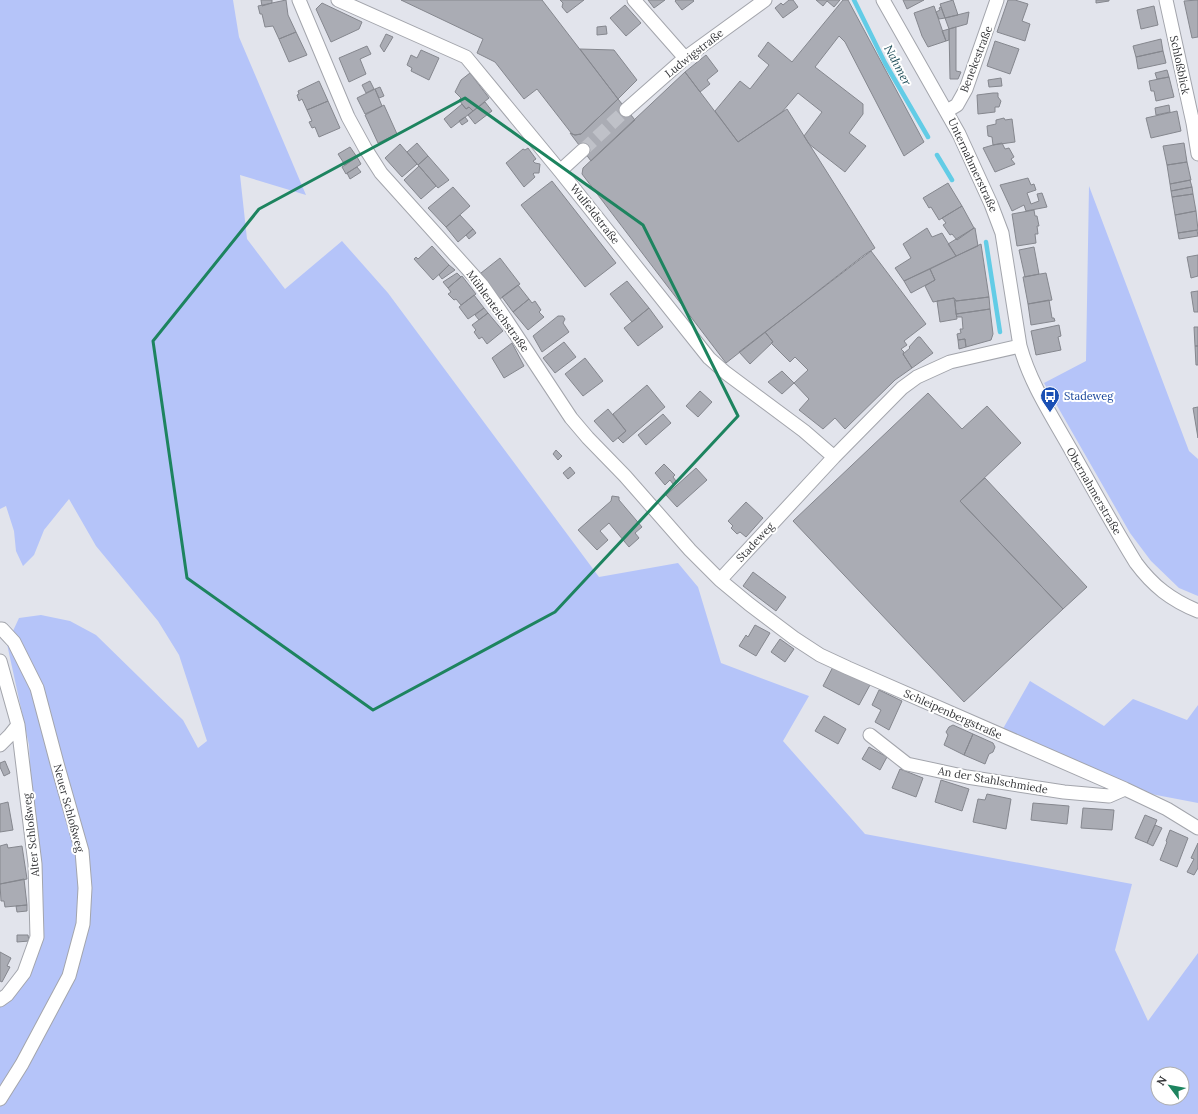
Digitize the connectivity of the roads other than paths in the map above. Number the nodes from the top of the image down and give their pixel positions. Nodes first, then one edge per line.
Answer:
1 (299, 0) edge
2 (338, 0) edge
3 (634, 0) edge
4 (765, 0) edge
5 (883, 0) edge
6 (997, 0) edge
7 (1166, 0) edge
8 (686, 58) junction
9 (626, 110) tunnel mouth
10 (947, 111) junction
11 (583, 150) tunnel mouth
12 (1198, 154) edge
13 (560, 170) junction
14 (1020, 346) junction
15 (834, 457) junction
16 (720, 580) junction
17 (1198, 611) edge
18 (1, 629) edge
19 (0, 662) edge
20 (18, 725) junction
21 (870, 735) dead end
22 (0, 745) edge
23 (1125, 789) junction
24 (1198, 828) edge
25 (0, 1000) edge
26 (0, 1099) edge

1 - 16 street, Mühlenteichstraße
2 - 13 street, Wulfeldstraße
3 - 8 street
4 - 8 street, Ludwigstraße
5 - 10 street, Unternahmerstraße
6 - 10 street, Benekestraße
7 - 12 street, Schloßblick
8 - 9 street, Ludwigstraße
10 - 14 street, Unternahmerstraße
11 - 13 street
13 - 15 street, Wulfeldstraße
14 - 15 street, Stadeweg
14 - 17 street, Obernahmerstraße
15 - 16 street, Stadeweg
16 - 23 street, Schleipenbergstraße
18 - 26 street, Neuer Schloßweg
19 - 20 street, Alter Schloßweg
20 - 22 street
20 - 25 street, Alter Schloßweg
21 - 23 street, An der Stahlschmiede
23 - 24 street, Schleipenbergstraße

